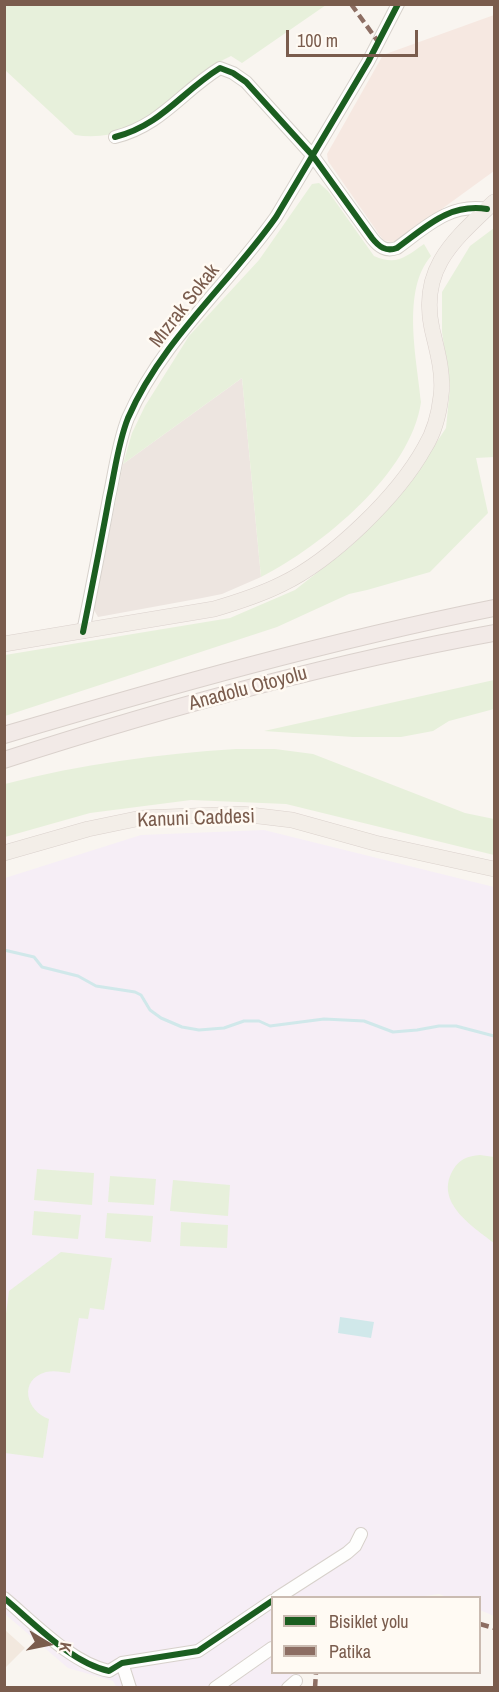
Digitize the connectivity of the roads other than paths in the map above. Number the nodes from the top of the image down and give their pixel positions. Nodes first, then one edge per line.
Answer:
1 (398, 4) edge
2 (115, 137) dead end
3 (313, 156) junction
4 (491, 206) edge
5 (495, 608) edge
6 (83, 632) junction
7 (495, 633) edge
8 (4, 644) edge
9 (4, 735) edge
10 (4, 760) edge
11 (4, 853) edge
12 (495, 869) edge
13 (361, 1534) dead end
14 (280, 1596) edge
15 (4, 1598) edge
16 (271, 1602) edge
17 (271, 1649) edge
18 (122, 1663) junction
19 (130, 1688) edge
20 (215, 1688) edge

1 - 3 street, Mızrak Sokak
2 - 3 street
3 - 4 street
3 - 6 street, Mızrak Sokak
4 - 6 main road
5 - 9 highway, Anadolu Otoyolu
6 - 8 main road
7 - 10 highway, Anadolu Otoyolu
11 - 12 main road, Kanuni Caddesi
13 - 14 street
15 - 18 street
16 - 18 street
17 - 20 street
18 - 19 street

